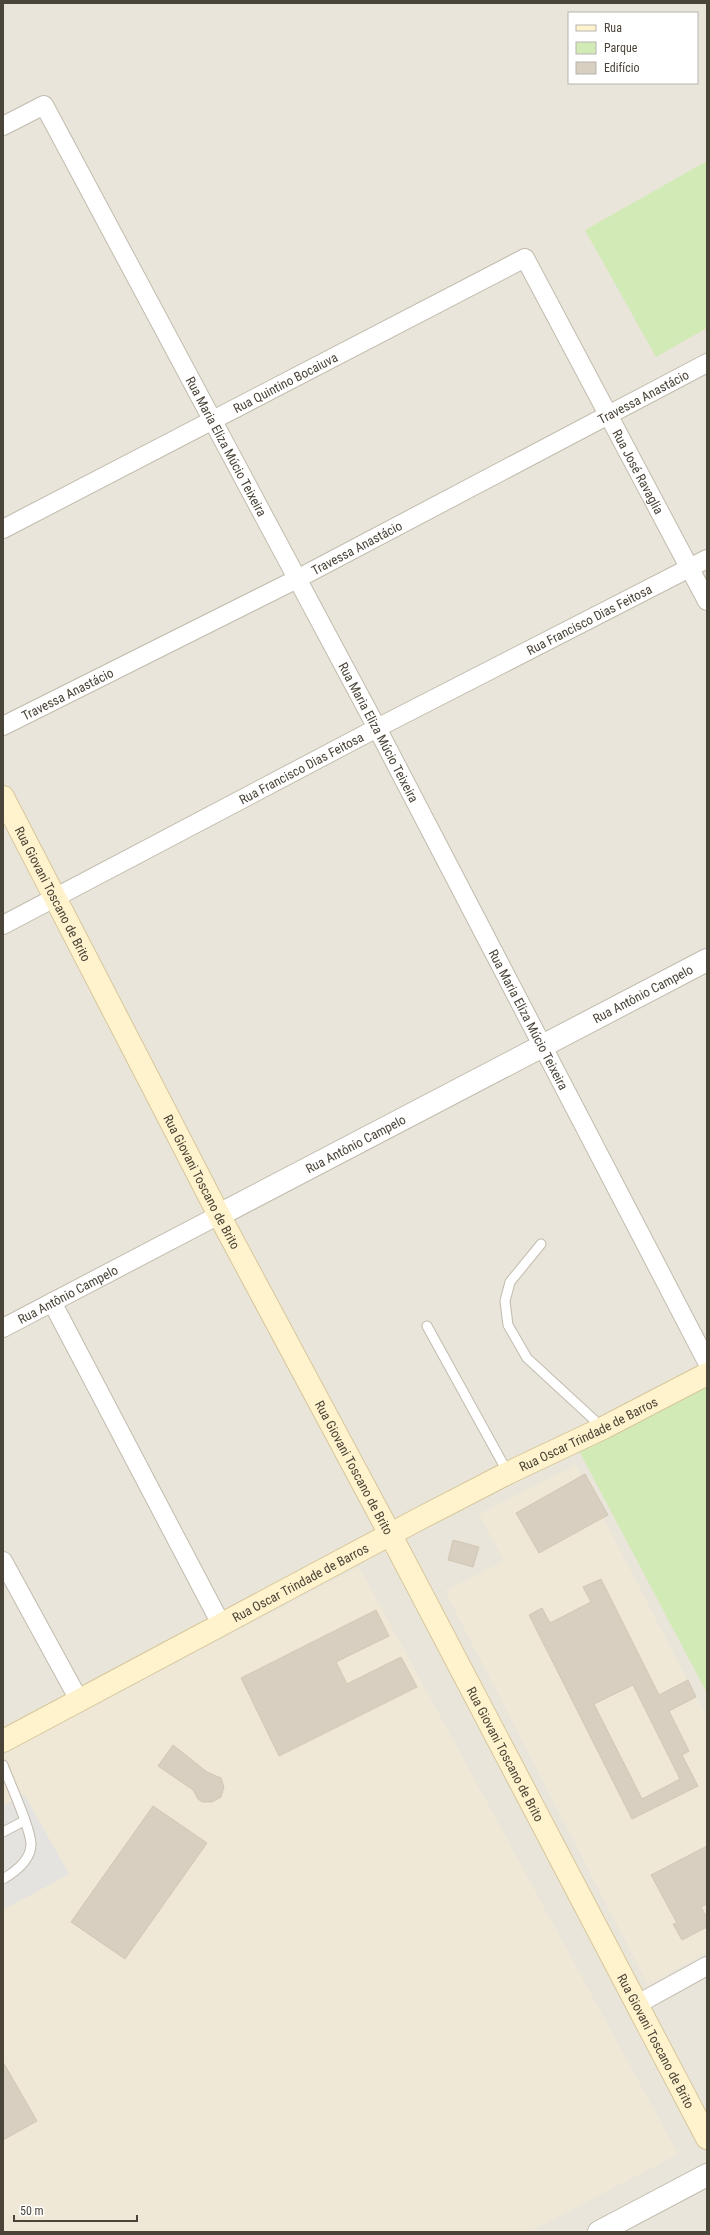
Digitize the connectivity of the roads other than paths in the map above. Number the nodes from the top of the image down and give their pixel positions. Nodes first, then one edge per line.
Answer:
1 (3, 126) edge
2 (525, 258) joint
3 (707, 363) edge
4 (609, 416) junction
5 (212, 421) junction
6 (3, 529) edge
7 (707, 559) edge
8 (691, 568) junction
9 (297, 579) junction
10 (707, 601) edge
11 (3, 726) edge
12 (377, 728) junction
13 (3, 797) edge
14 (56, 898) junction
15 (3, 925) edge
16 (707, 960) edge
17 (542, 1046) junction
18 (219, 1215) junction
19 (541, 1244) dead end
20 (52, 1302) junction
21 (427, 1326) dead end
22 (3, 1328) edge
23 (707, 1362) edge
24 (707, 1374) edge
25 (603, 1428) junction
26 (508, 1473) junction
27 (391, 1535) junction
28 (3, 1561) edge
29 (221, 1624) junction
30 (79, 1700) junction
31 (3, 1741) edge
32 (3, 1765) edge
33 (24, 1822) junction
34 (3, 1832) edge
35 (3, 1879) edge
36 (707, 1966) edge
37 (636, 2005) junction
38 (707, 2138) edge
39 (707, 2175) edge
40 (599, 2232) edge

1 - 5 street, Rua Maria Eliza Múcio Teixeira
2 - 4 street, Rua José Ravaglia
2 - 5 street, Rua Quintino Bocaiuva
3 - 4 street, Travessa Anastácio
4 - 8 street, Rua José Ravaglia
4 - 9 street, Travessa Anastácio
5 - 6 street, Rua Quintino Bocaiuva
5 - 9 street, Rua Maria Eliza Múcio Teixeira
7 - 8 street, Rua Francisco Dias Feitosa
8 - 10 street, Rua José Ravaglia
8 - 12 street, Rua Francisco Dias Feitosa
9 - 11 street, Travessa Anastácio
9 - 12 street, Rua Maria Eliza Múcio Teixeira
12 - 14 street, Rua Francisco Dias Feitosa
12 - 17 street, Rua Maria Eliza Múcio Teixeira
13 - 14 main road, Rua Giovani Toscano de Brito
14 - 15 street, Rua Francisco Dias Feitosa
14 - 18 main road, Rua Giovani Toscano de Brito
16 - 17 street, Rua Antônio Campelo
17 - 18 street, Rua Antônio Campelo
17 - 23 street, Rua Maria Eliza Múcio Teixeira
18 - 20 street, Rua Antônio Campelo
18 - 27 main road, Rua Giovani Toscano de Brito
19 - 25 lane
20 - 22 street, Rua Antônio Campelo
20 - 29 street
21 - 26 lane
24 - 25 main road, Rua Oscar Trindade de Barros
25 - 26 main road, Rua Oscar Trindade de Barros
26 - 27 main road, Rua Oscar Trindade de Barros
27 - 29 main road, Rua Oscar Trindade de Barros
27 - 37 main road, Rua Giovani Toscano de Brito
28 - 30 street
29 - 30 main road, Rua Oscar Trindade de Barros
30 - 31 main road, Rua Oscar Trindade de Barros
32 - 33 lane
33 - 34 lane
33 - 35 lane
36 - 37 street
37 - 38 main road, Rua Giovani Toscano de Brito
39 - 40 street

